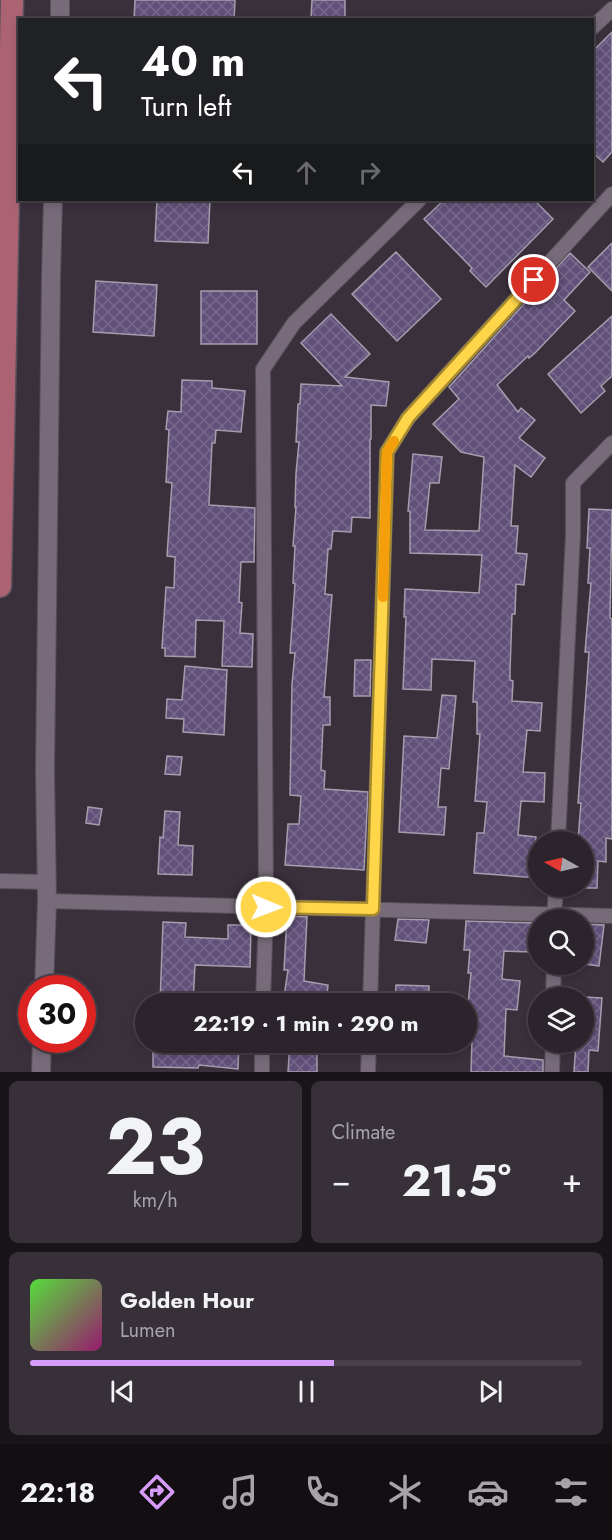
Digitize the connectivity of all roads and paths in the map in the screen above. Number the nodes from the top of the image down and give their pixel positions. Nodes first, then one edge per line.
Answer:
1 (12, 0) edge
2 (60, 0) edge
3 (612, 9) edge
4 (60, 18) edge
5 (594, 26) edge
6 (612, 195) edge
7 (53, 201) edge
8 (418, 201) edge
9 (612, 443) edge
10 (0, 586) edge
11 (559, 831) edge
12 (0, 882) edge
13 (46, 882) junction
14 (47, 901) junction
15 (266, 907) junction
16 (373, 909) junction
17 (528, 916) edge
18 (594, 916) edge
19 (612, 916) edge
20 (44, 975) edge
21 (264, 993) edge
22 (370, 993) edge
23 (41, 1053) edge
24 (262, 1053) edge
25 (369, 1053) edge
26 (553, 1053) edge
27 (40, 1072) edge
28 (262, 1072) edge
29 (368, 1072) edge
30 (552, 1072) edge

1 - 10 main road
2 - 4 street
3 - 5 street
6 - 16 street
7 - 13 street
8 - 15 street
9 - 11 street
12 - 13 street
13 - 14 street
14 - 15 street
14 - 20 street
15 - 16 street
15 - 21 street
16 - 17 street
16 - 22 street
18 - 19 street
23 - 27 street
24 - 28 street
25 - 29 street
26 - 30 street

